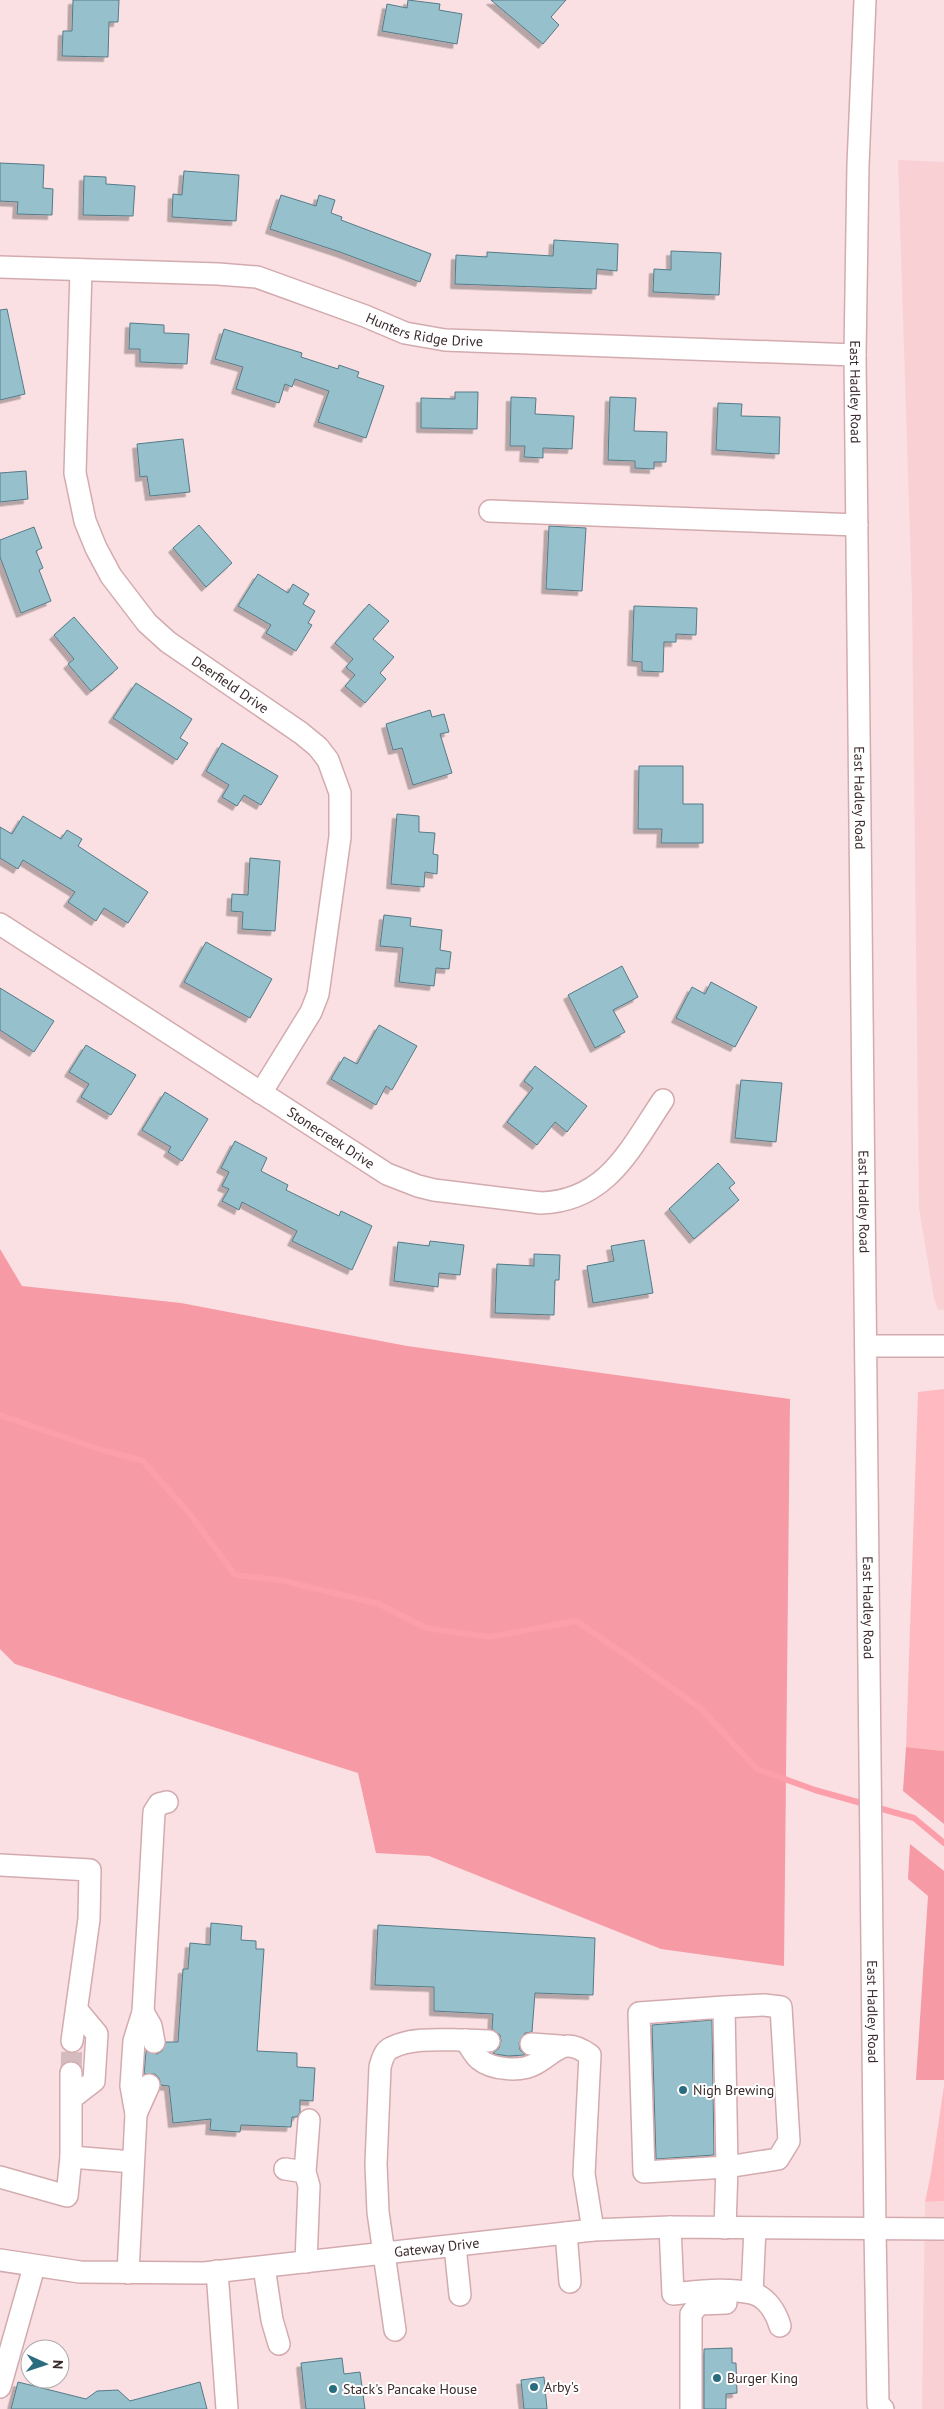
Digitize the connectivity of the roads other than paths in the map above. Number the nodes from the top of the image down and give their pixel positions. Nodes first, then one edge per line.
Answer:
1 (865, 0) edge
2 (0, 267) edge
3 (81, 270) junction
4 (855, 355) junction
5 (490, 511) dead end
6 (857, 525) junction
7 (0, 924) edge
8 (261, 1093) junction
9 (664, 1100) dead end
10 (867, 1346) junction
11 (944, 1346) edge
12 (167, 1802) dead end
13 (0, 1865) edge
14 (724, 2007) junction
15 (77, 2010) junction
16 (143, 2012) junction
17 (465, 2040) junction
18 (72, 2041) tunnel mouth
19 (489, 2041) dead end
20 (154, 2042) dead end
21 (531, 2044) dead end
22 (560, 2046) junction
23 (70, 2073) tunnel mouth
24 (149, 2085) dead end
25 (72, 2098) junction
26 (136, 2114) junction
27 (309, 2120) dead end
28 (71, 2157) junction
29 (133, 2162) junction
30 (727, 2166) junction
31 (0, 2177) edge
32 (670, 2228) junction
33 (725, 2228) junction
34 (755, 2228) junction
35 (875, 2229) junction
36 (944, 2229) edge
37 (593, 2230) junction
38 (566, 2234) junction
39 (454, 2246) junction
40 (383, 2254) junction
41 (0, 2260) edge
42 (306, 2262) junction
43 (34, 2267) junction
44 (264, 2268) junction
45 (217, 2271) junction
46 (128, 2273) junction
47 (570, 2282) dead end
48 (752, 2293) junction
49 (460, 2295) dead end
50 (771, 2306) junction
51 (780, 2326) dead end
52 (395, 2330) dead end
53 (279, 2344) dead end
54 (0, 2387) edge
55 (878, 2407) edge
56 (227, 2409) edge
57 (691, 2409) edge

1 - 4 street, East Hadley Road
2 - 3 street, Hunters Ridge Drive
3 - 4 street, Hunters Ridge Drive
3 - 8 street, Deerfield Drive
4 - 6 street, East Hadley Road
5 - 6 street
6 - 10 street, East Hadley Road
7 - 8 street, Stonecreek Drive
8 - 9 street, Stonecreek Drive
10 - 11 street
10 - 35 street, East Hadley Road
12 - 16 street
13 - 15 street
14 - 30 street
14 - 30 street
14 - 30 street
15 - 18 street
15 - 25 street
16 - 20 street
16 - 26 street
17 - 19 street
17 - 22 street
17 - 40 street
21 - 22 street
22 - 37 street
23 - 25 street
24 - 26 street
25 - 28 street
26 - 29 street
27 - 42 street
28 - 29 street
28 - 31 street
29 - 46 street
30 - 33 street
32 - 33 street, Gateway Drive
32 - 37 street, Gateway Drive
32 - 48 street
33 - 34 street, Gateway Drive
34 - 35 street, Gateway Drive
34 - 48 street
35 - 36 street, Gateway Drive
35 - 55 street, East Hadley Road
37 - 38 street, Gateway Drive
38 - 39 street, Gateway Drive
38 - 47 street
39 - 40 street, Gateway Drive
39 - 49 street
40 - 42 street, Gateway Drive
40 - 52 street
41 - 43 street, Gateway Drive
42 - 44 street, Gateway Drive
43 - 46 street, Gateway Drive
43 - 54 street
44 - 45 street, Gateway Drive
44 - 53 street
45 - 46 street, Gateway Drive
45 - 56 street
48 - 50 street
50 - 51 street
50 - 57 street

